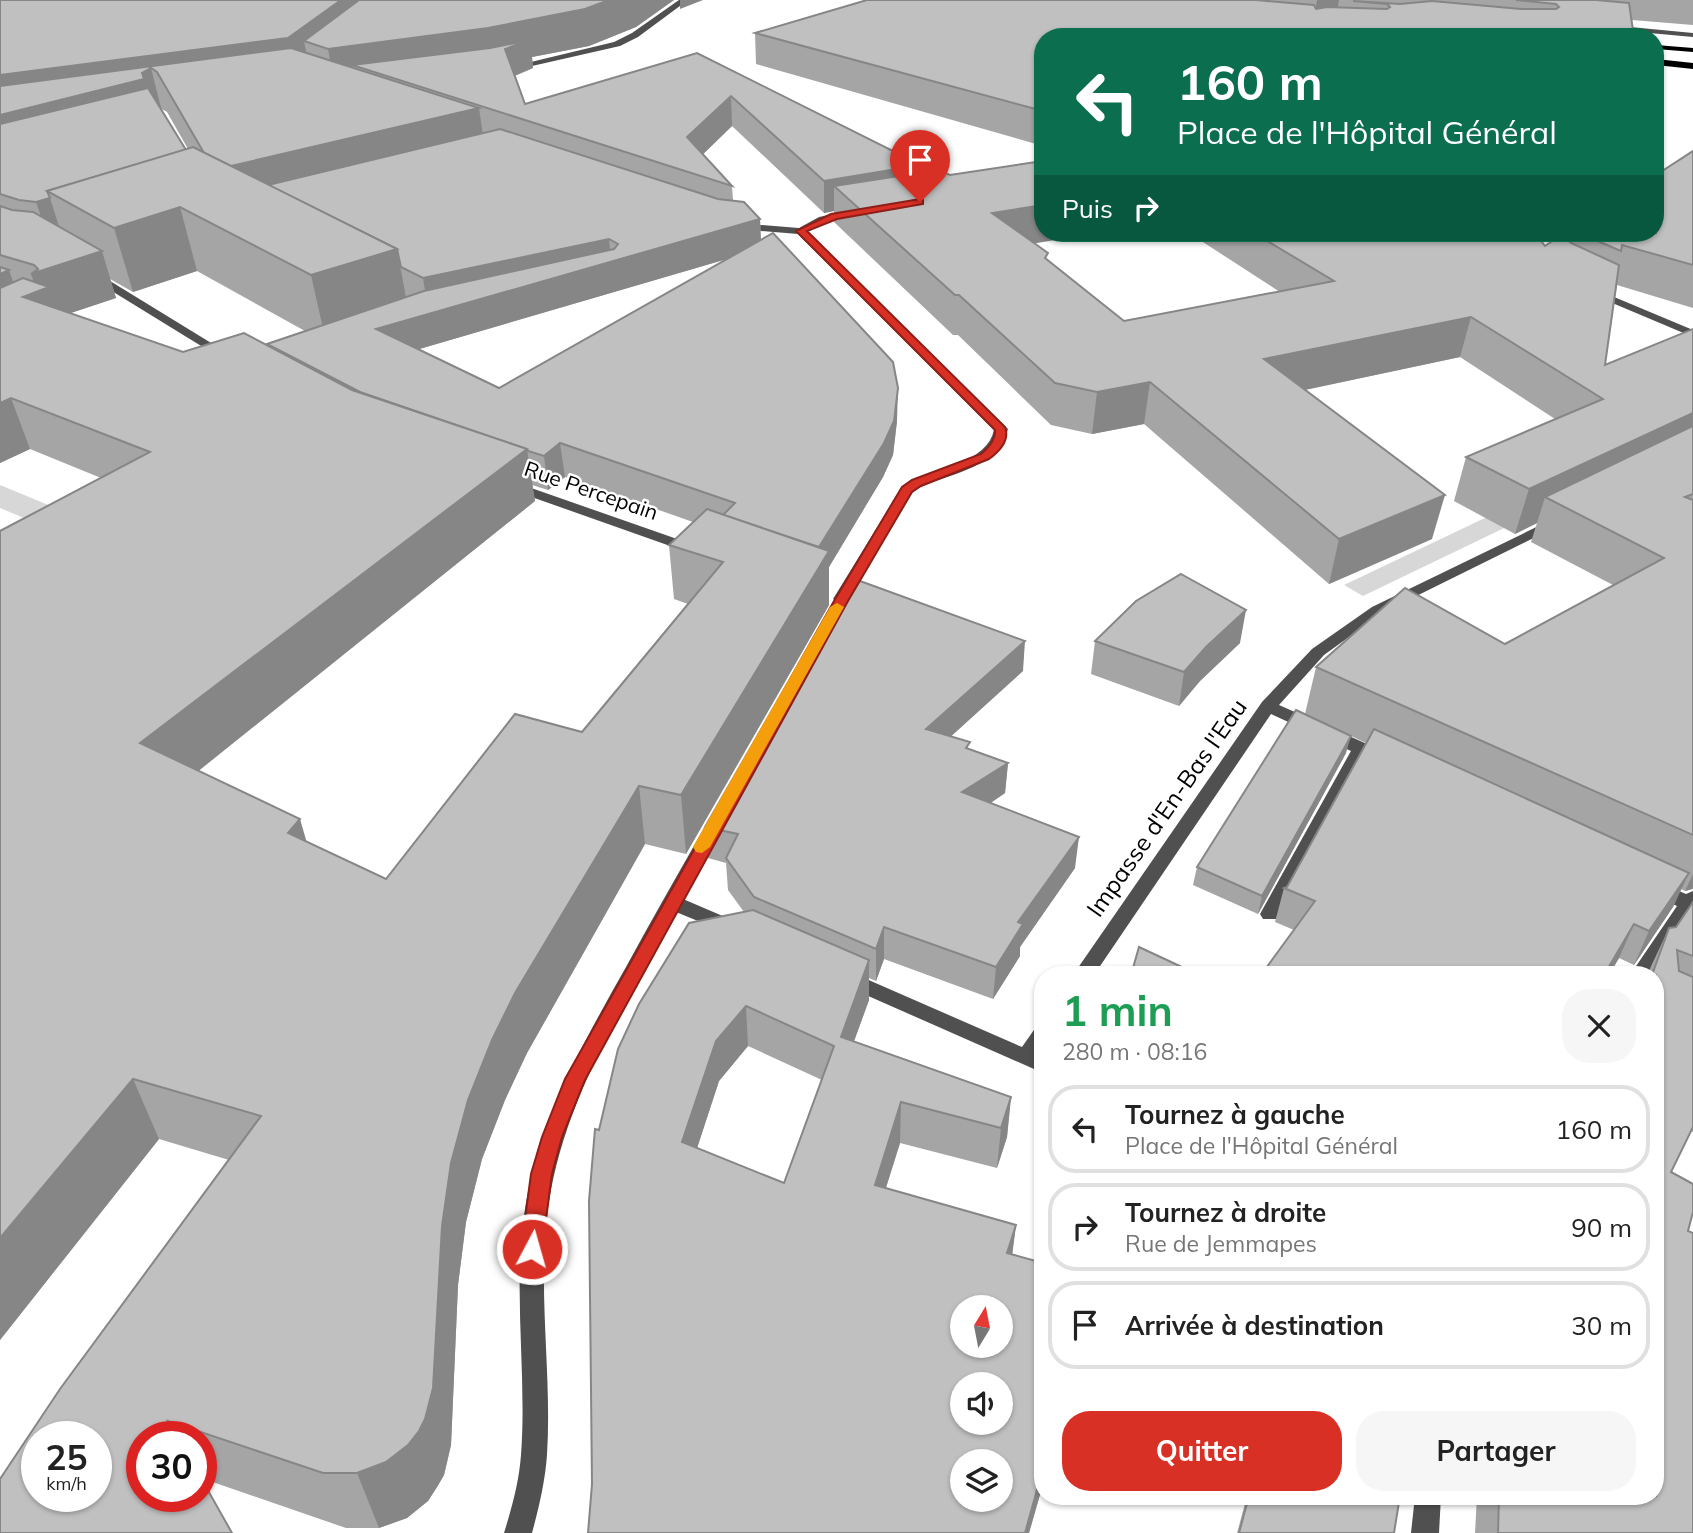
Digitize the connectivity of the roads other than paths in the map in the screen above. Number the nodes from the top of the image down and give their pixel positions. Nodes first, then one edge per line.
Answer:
1 (684, 0) edge
2 (1598, 26) edge
3 (1619, 28) edge
4 (1664, 32) edge
5 (1693, 35) edge
6 (1664, 48) edge
7 (1693, 50) edge
8 (1664, 63) edge
9 (1693, 66) edge
10 (501, 70) edge
11 (873, 210) edge
12 (724, 223) edge
13 (801, 231) junction
14 (86, 271) edge
15 (1582, 286) edge
16 (1692, 334) edge
17 (244, 366) edge
18 (505, 483) edge
19 (1571, 513) edge
20 (711, 555) edge
21 (834, 603) edge
22 (1268, 706) junction
23 (1361, 748) junction
24 (1399, 766) edge
25 (726, 805) edge
26 (1639, 880) edge
27 (671, 901) junction
28 (1691, 901) edge
29 (1270, 914) dead end
30 (747, 935) edge
31 (1089, 966) edge
32 (1646, 966) edge
33 (824, 968) edge
34 (1034, 1061) edge
35 (1427, 1505) edge
36 (518, 1533) edge
37 (1424, 1533) edge

1 - 10 street
2 - 3 street
4 - 5 street
6 - 7 main road
8 - 9 main road
11 - 13 street
12 - 13 street
13 - 21 street
14 - 17 street
15 - 16 street
18 - 20 street, Rue Percepain
19 - 22 street
22 - 23 street, Impasse d'En-Bas l'Eau
22 - 31 street, Impasse d'En-Bas l'Eau
23 - 24 street, Impasse d'En-Bas l'Eau
23 - 29 street
25 - 27 street
26 - 28 street
27 - 30 street
27 - 36 street
28 - 32 street
33 - 34 street
35 - 37 street

